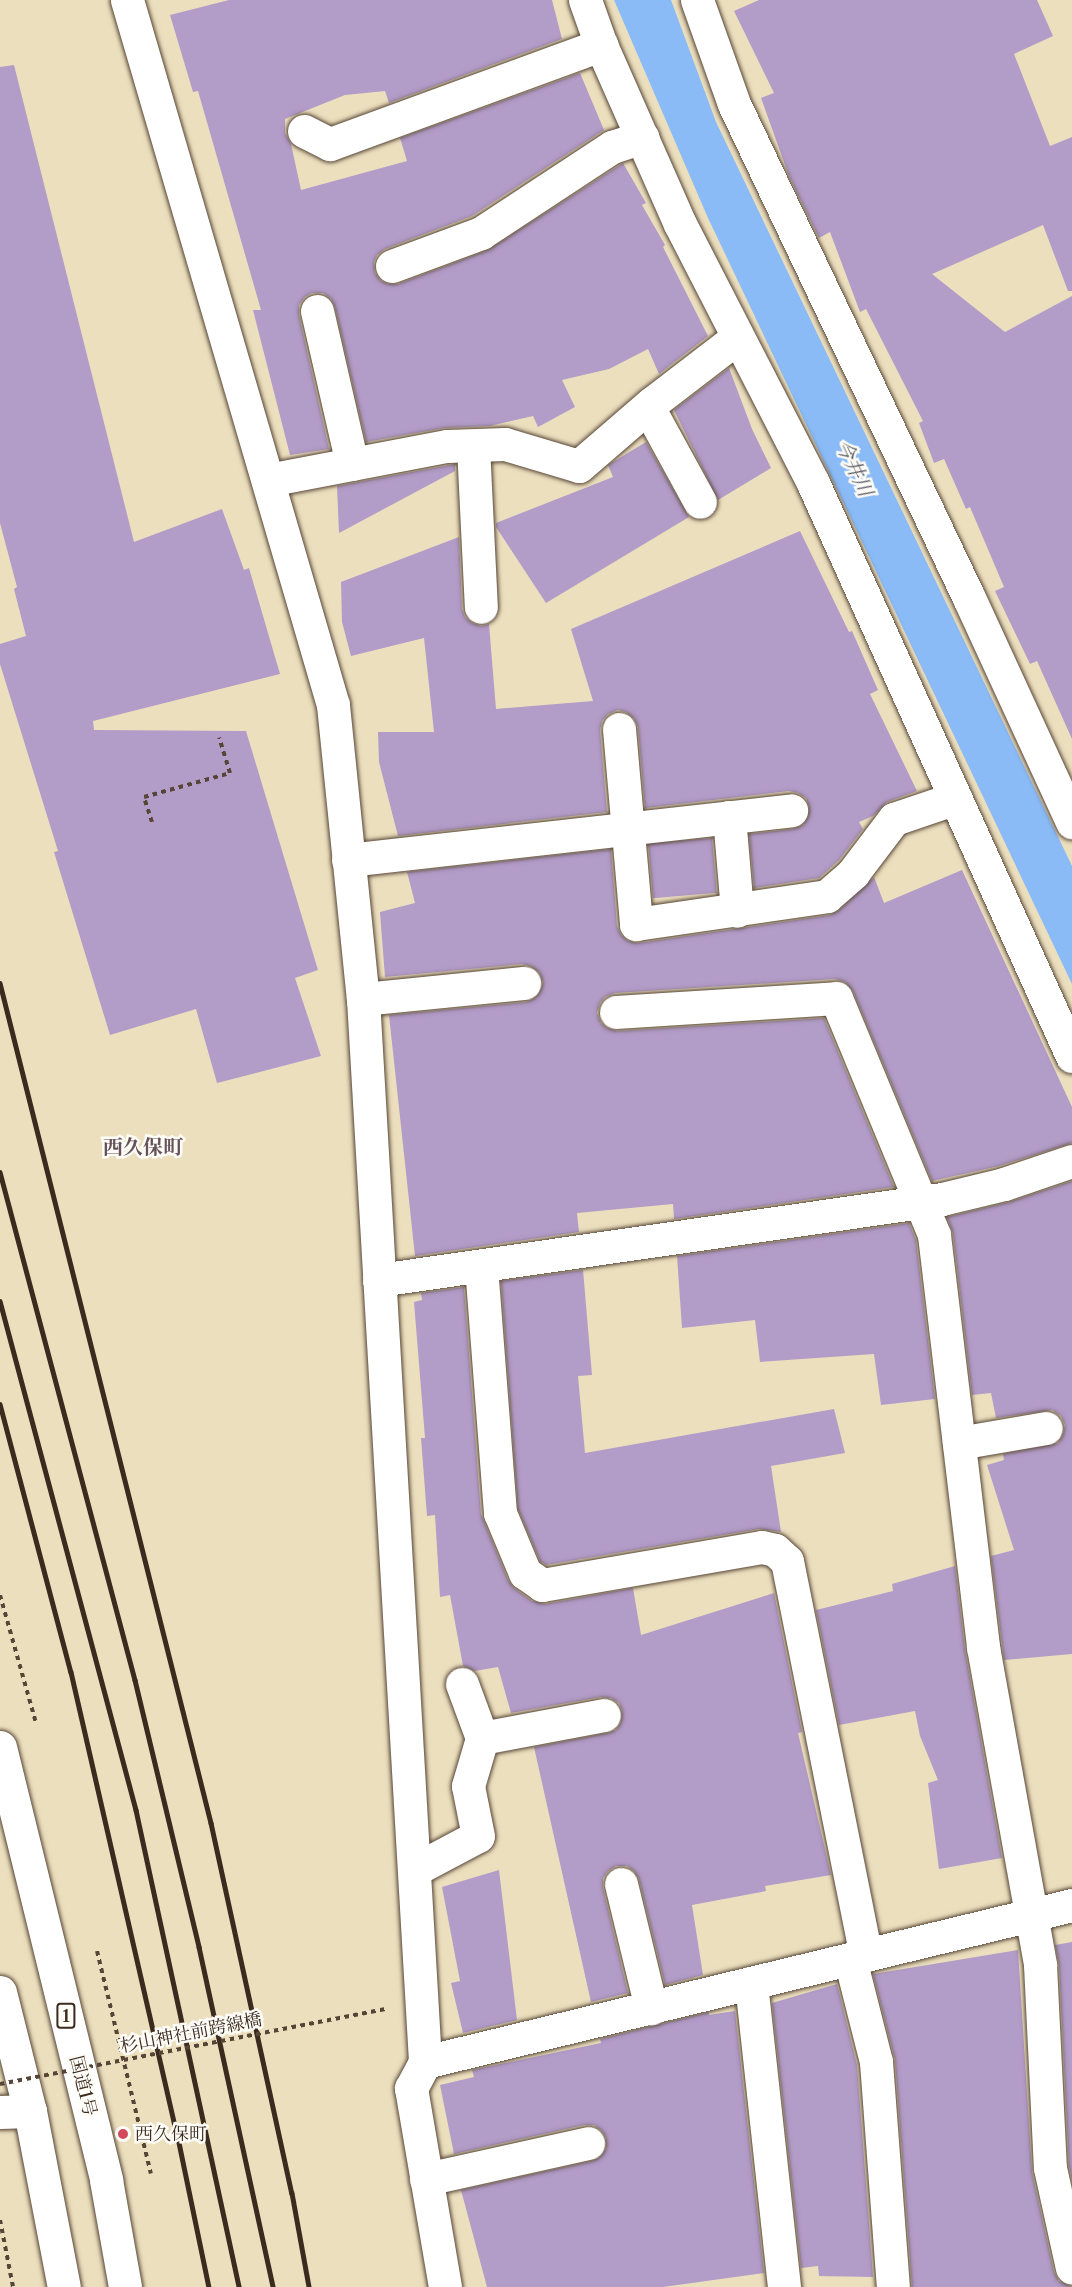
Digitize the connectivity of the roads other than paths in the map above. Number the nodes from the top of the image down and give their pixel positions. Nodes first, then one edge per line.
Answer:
1 (127, 0) edge
2 (585, 0) edge
3 (697, 0) edge
4 (601, 45) junction
5 (304, 131) dead end
6 (642, 137) junction
7 (392, 266) dead end
8 (317, 311) dead end
9 (738, 337) junction
10 (648, 407) junction
11 (473, 446) junction
12 (352, 464) junction
13 (267, 480) junction
14 (700, 502) dead end
15 (481, 607) dead end
16 (619, 729) dead end
17 (956, 798) junction
18 (791, 810) dead end
19 (729, 817) junction
20 (1072, 822) edge
21 (629, 829) junction
22 (348, 860) junction
23 (737, 911) junction
24 (524, 982) dead end
25 (363, 999) junction
26 (616, 1012) dead end
27 (1072, 1056) edge
28 (1072, 1161) edge
29 (919, 1202) junction
30 (481, 1266) junction
31 (380, 1280) junction
32 (1046, 1428) dead end
33 (959, 1443) junction
34 (462, 1684) dead end
35 (604, 1715) dead end
36 (482, 1738) junction
37 (0, 1747) edge
38 (414, 1870) junction
39 (621, 1884) dead end
40 (1072, 1905) edge
41 (1032, 1915) junction
42 (858, 1957) junction
43 (751, 1983) junction
44 (0, 1992) edge
45 (651, 2007) junction
46 (425, 2062) junction
47 (15, 2111) edge
48 (588, 2143) dead end
49 (426, 2179) junction
50 (1069, 2247) edge
51 (64, 2287) edge
52 (125, 2287) edge
53 (445, 2287) edge
54 (784, 2287) edge
55 (893, 2287) edge

1 - 13 main road
2 - 4 main road
3 - 20 main road
4 - 5 main road
4 - 6 main road
6 - 7 main road
6 - 9 main road
8 - 12 main road
9 - 10 main road
9 - 17 main road
10 - 11 main road
10 - 14 main road
11 - 12 main road
11 - 15 main road
12 - 13 main road
13 - 22 main road
16 - 21 main road
17 - 23 main road
17 - 27 main road
18 - 19 main road
19 - 21 main road
19 - 23 main road
21 - 22 main road
21 - 23 main road
22 - 25 main road
24 - 25 main road
25 - 31 main road
26 - 29 main road
28 - 29 main road
29 - 30 main road
29 - 33 main road
30 - 31 main road
30 - 42 main road
31 - 38 main road
32 - 33 main road
33 - 41 main road
34 - 36 main road
35 - 36 main road
36 - 38 main road
37 - 52 main road, 国道1号 / 1
38 - 46 main road
39 - 45 main road
40 - 41 main road
41 - 42 main road
41 - 50 main road
42 - 43 main road
42 - 55 main road
43 - 45 main road
43 - 54 main road
44 - 47 main road
45 - 46 main road
46 - 49 main road
47 - 51 main road
48 - 49 main road
49 - 53 main road

